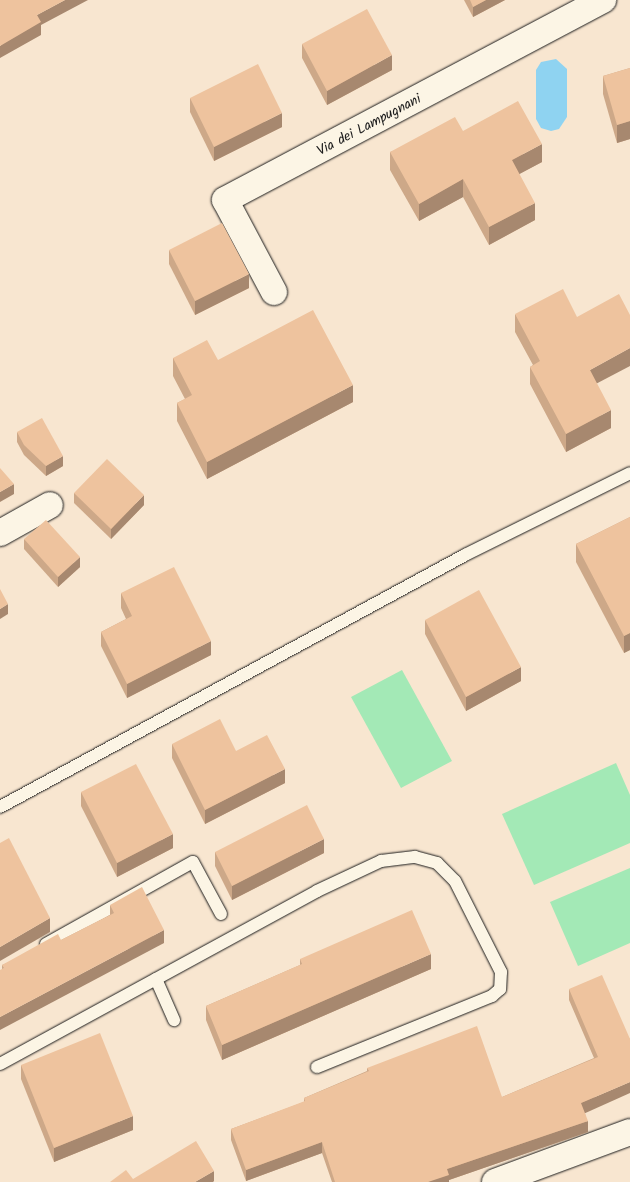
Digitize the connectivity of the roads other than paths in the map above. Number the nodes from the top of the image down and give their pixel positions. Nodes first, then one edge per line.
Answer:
1 (603, 0) edge
2 (274, 292) dead end
3 (630, 473) edge
4 (50, 505) dead end
5 (0, 533) edge
6 (0, 807) edge
7 (220, 914) dead end
8 (34, 951) edge
9 (156, 979) junction
10 (174, 1020) dead end
11 (0, 1064) edge
12 (317, 1067) dead end
13 (630, 1132) edge
14 (495, 1182) edge

1 - 2 street, Via dei Lampugnani
3 - 6 lane
4 - 5 street
7 - 8 lane
9 - 10 lane
9 - 11 lane
9 - 12 lane
13 - 14 street

